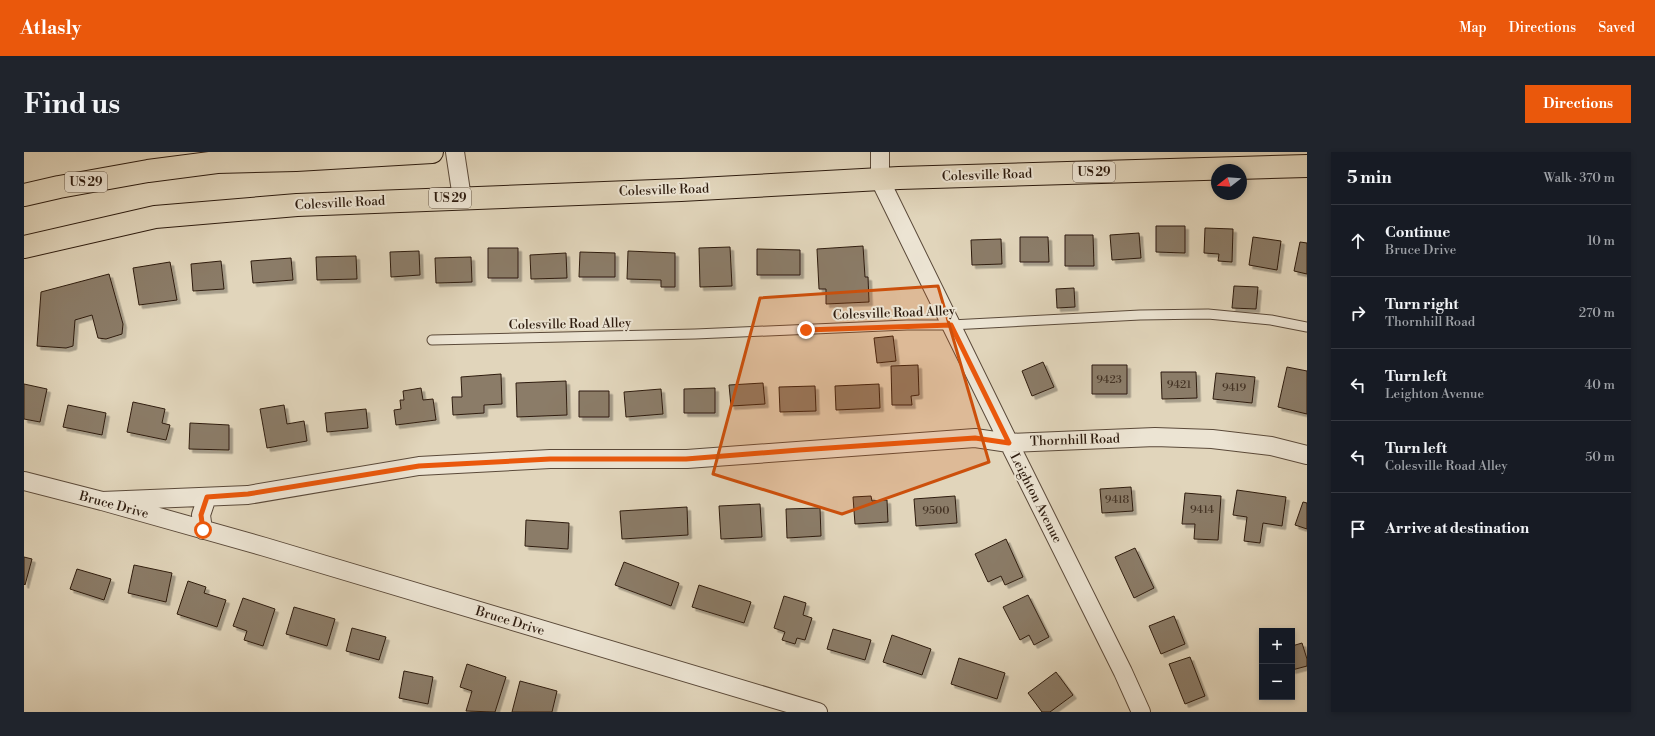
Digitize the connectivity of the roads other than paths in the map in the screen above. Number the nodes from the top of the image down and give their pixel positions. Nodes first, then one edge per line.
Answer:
1 (432, 152) edge
2 (456, 152) edge
3 (880, 152) edge
4 (216, 157) edge
5 (1307, 166) edge
6 (880, 180) junction
7 (24, 195) edge
8 (462, 198) junction
9 (24, 247) edge
10 (951, 325) junction
11 (1307, 327) edge
12 (432, 340) dead end
13 (1009, 443) junction
14 (1307, 455) edge
15 (24, 481) edge
16 (207, 497) junction
17 (102, 501) junction
18 (203, 530) junction
19 (818, 712) edge
20 (1141, 712) edge

1 - 4 highway, US 29
2 - 8 street
3 - 6 street, Leighton Avenue
4 - 7 highway, US 29
5 - 6 highway, Colesville Road / US 29
6 - 8 highway, Colesville Road / US 29
6 - 10 street, Leighton Avenue
8 - 9 highway, Colesville Road / US 29
10 - 11 lane, Colesville Road Alley
10 - 12 lane, Colesville Road Alley
10 - 13 street, Leighton Avenue
13 - 14 street, Thornhill Road
13 - 16 street, Thornhill Road
13 - 20 street, Leighton Avenue
15 - 17 street, Bruce Drive
16 - 17 street, Thornhill Road
16 - 18 street
17 - 18 street, Bruce Drive
18 - 19 street, Bruce Drive

